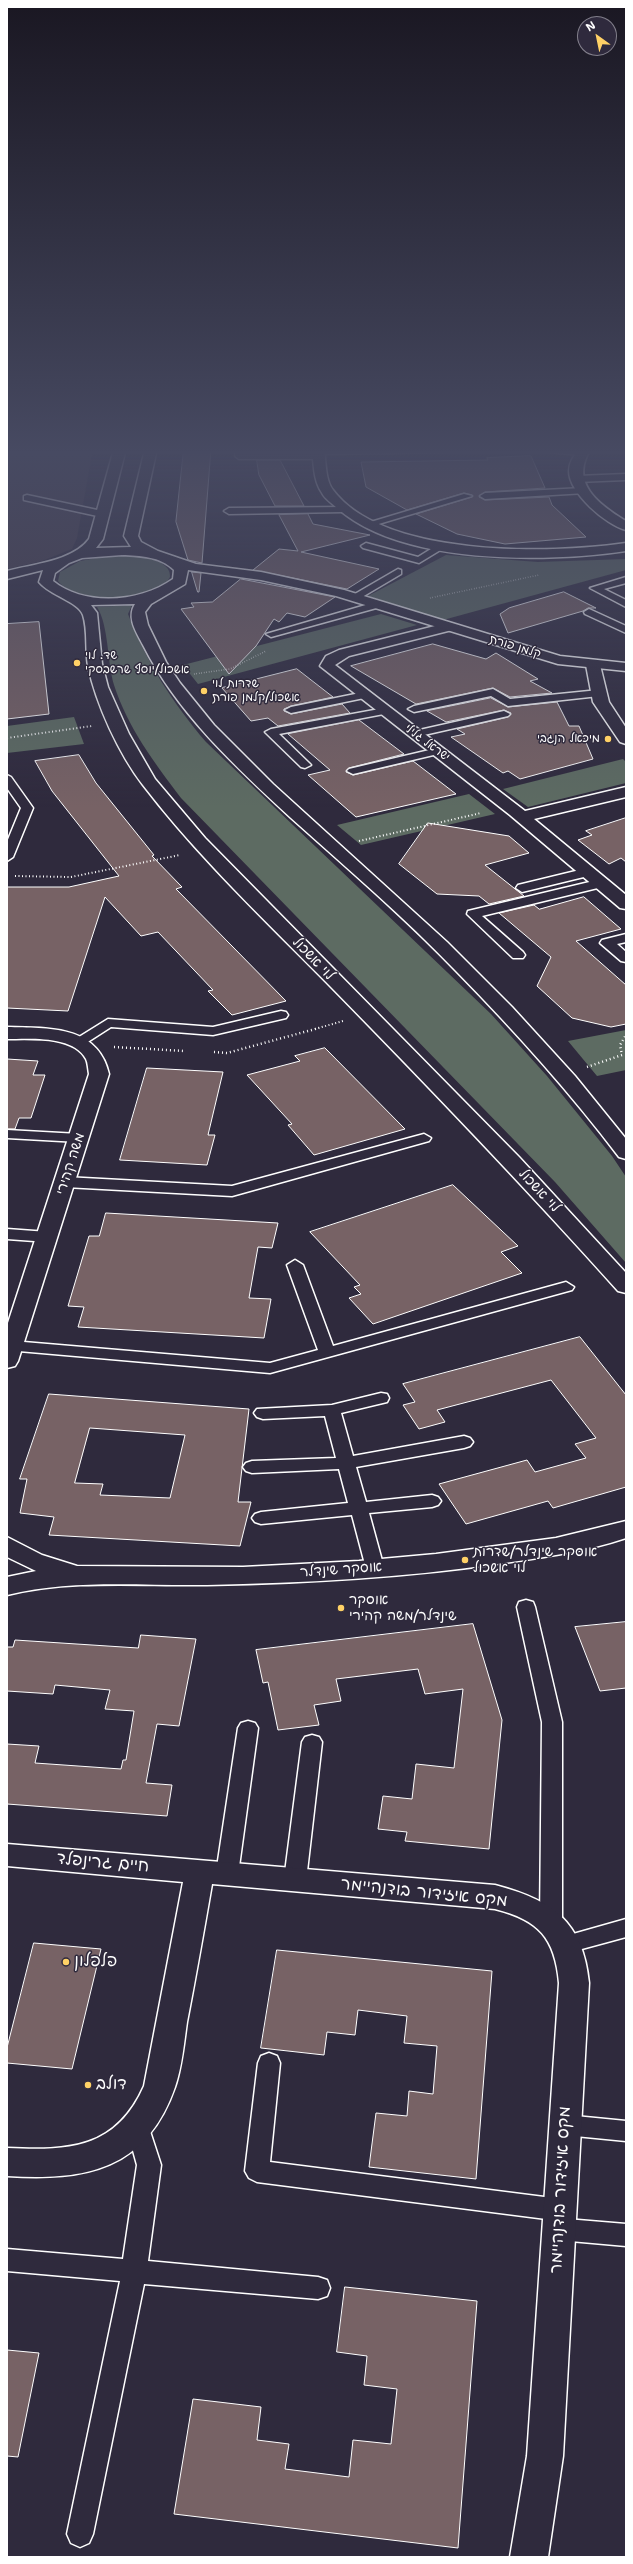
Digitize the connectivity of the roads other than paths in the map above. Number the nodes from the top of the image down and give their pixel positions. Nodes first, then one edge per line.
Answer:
1 (31, 569) edge
2 (51, 569) edge
3 (180, 569) edge
4 (199, 569) edge
5 (398, 572) dead end
6 (7, 575) edge
7 (7, 580) edge
8 (626, 580) edge
9 (165, 592) junction
10 (60, 593) junction
11 (339, 593) junction
12 (353, 598) junction
13 (626, 604) edge
14 (381, 606) junction
15 (589, 612) dead end
16 (447, 627) junction
17 (626, 630) edge
18 (271, 634) dead end
19 (593, 665) junction
20 (626, 667) edge
21 (599, 693) junction
22 (365, 695) junction
23 (414, 709) dead end
24 (291, 710) dead end
25 (385, 710) junction
26 (504, 714) dead end
27 (415, 734) junction
28 (626, 740) edge
29 (438, 751) junction
30 (305, 765) dead end
31 (353, 771) dead end
32 (7, 779) edge
33 (626, 792) edge
34 (522, 817) junction
35 (7, 857) edge
36 (588, 872) junction
37 (602, 883) junction
38 (522, 888) dead end
39 (626, 904) edge
40 (626, 938) edge
41 (518, 955) dead end
42 (626, 958) edge
43 (281, 1015) dead end
44 (7, 1032) edge
45 (78, 1042) junction
46 (7, 1134) edge
47 (79, 1138) junction
48 (424, 1138) dead end
49 (626, 1153) edge
50 (65, 1182) junction
51 (7, 1234) edge
52 (48, 1237) junction
53 (295, 1265) dead end
54 (626, 1286) edge
55 (566, 1287) dead end
56 (9, 1351) edge
57 (327, 1352) junction
58 (381, 1398) dead end
59 (332, 1410) junction
60 (263, 1412) dead end
61 (464, 1442) dead end
62 (346, 1463) junction
63 (252, 1467) dead end
64 (432, 1501) dead end
65 (359, 1509) junction
66 (261, 1518) dead end
67 (626, 1529) edge
68 (626, 1538) edge
69 (595, 1539) junction
70 (7, 1546) edge
71 (375, 1568) junction
72 (85, 1576) junction
73 (7, 1586) edge
74 (526, 1607) dead end
75 (248, 1728) dead end
76 (312, 1742) dead end
77 (7, 1855) edge
78 (213, 1873) junction
79 (295, 1880) junction
80 (626, 1928) edge
81 (559, 1934) junction
82 (269, 2063) dead end
83 (565, 2125) junction
84 (139, 2128) junction
85 (626, 2131) edge
86 (7, 2162) edge
87 (559, 2220) junction
88 (626, 2235) edge
89 (7, 2260) edge
90 (134, 2271) junction
91 (318, 2288) dead end
92 (80, 2534) dead end
93 (529, 2557) edge

1 - 6 street
2 - 10 street
3 - 9 street
4 - 11 street, קלמן פורת
5 - 12 lane
7 - 10 street, קלמן פורת
8 - 13 lane
9 - 10 street, קלמן פורת
9 - 11 street, קלמן פורת
9 - 49 street
10 - 54 street, לוי אשכול
11 - 12 street, קלמן פורת
12 - 14 street, קלמן פורת
14 - 16 street, קלמן פורת
14 - 18 lane
15 - 17 lane
16 - 19 street, קלמן פורת
16 - 22 street, ישראל גלילי
19 - 20 street, קלמן פורת
19 - 21 street
21 - 23 lane
21 - 28 street
22 - 24 lane
22 - 25 street, ישראל גלילי
25 - 27 street, ישראל גלילי
25 - 30 lane
26 - 27 lane
27 - 29 street, ישראל גלילי
29 - 31 lane
29 - 34 street, ישראל גלילי
32 - 35 lane
33 - 34 street
34 - 36 street, ישראל גלילי
36 - 37 street, ישראל גלילי
36 - 38 lane
37 - 39 street, ישראל גלילי
37 - 41 lane
40 - 42 lane
43 - 45 lane
44 - 45 street, משה קהירי
45 - 47 street, משה קהירי
46 - 47 lane
47 - 50 street, משה קהירי
48 - 50 lane
50 - 52 street, משה קהירי
51 - 52 lane
52 - 56 street, משה קהירי
53 - 57 lane
55 - 57 lane
56 - 57 lane
58 - 59 lane
59 - 60 lane
59 - 62 lane
61 - 62 lane
62 - 63 lane
62 - 65 lane
64 - 65 lane
65 - 66 lane
65 - 71 lane
67 - 69 street, אוסקר שינדלר
68 - 69 street, אוסקר שינדלר
69 - 71 street, אוסקר שינדלר
70 - 72 street, אוסקר שינדלר
71 - 72 street, אוסקר שינדלר
72 - 73 street, אוסקר שינדלר
74 - 81 lane
75 - 78 lane
76 - 79 lane
77 - 78 street, חיים גרינפלד
78 - 79 street, מקס איזידור בודנהיימר
78 - 84 street
79 - 81 street, מקס איזידור בודנהיימר
80 - 81 lane
81 - 83 street, מקס איזידור בודנהיימר
82 - 87 lane
83 - 85 lane
83 - 87 street, מקס איזידור בודנהיימר
84 - 86 street
84 - 90 lane
87 - 88 lane
87 - 93 street, מקס איזידור בודנהיימר
89 - 90 lane
90 - 91 lane
90 - 92 lane

